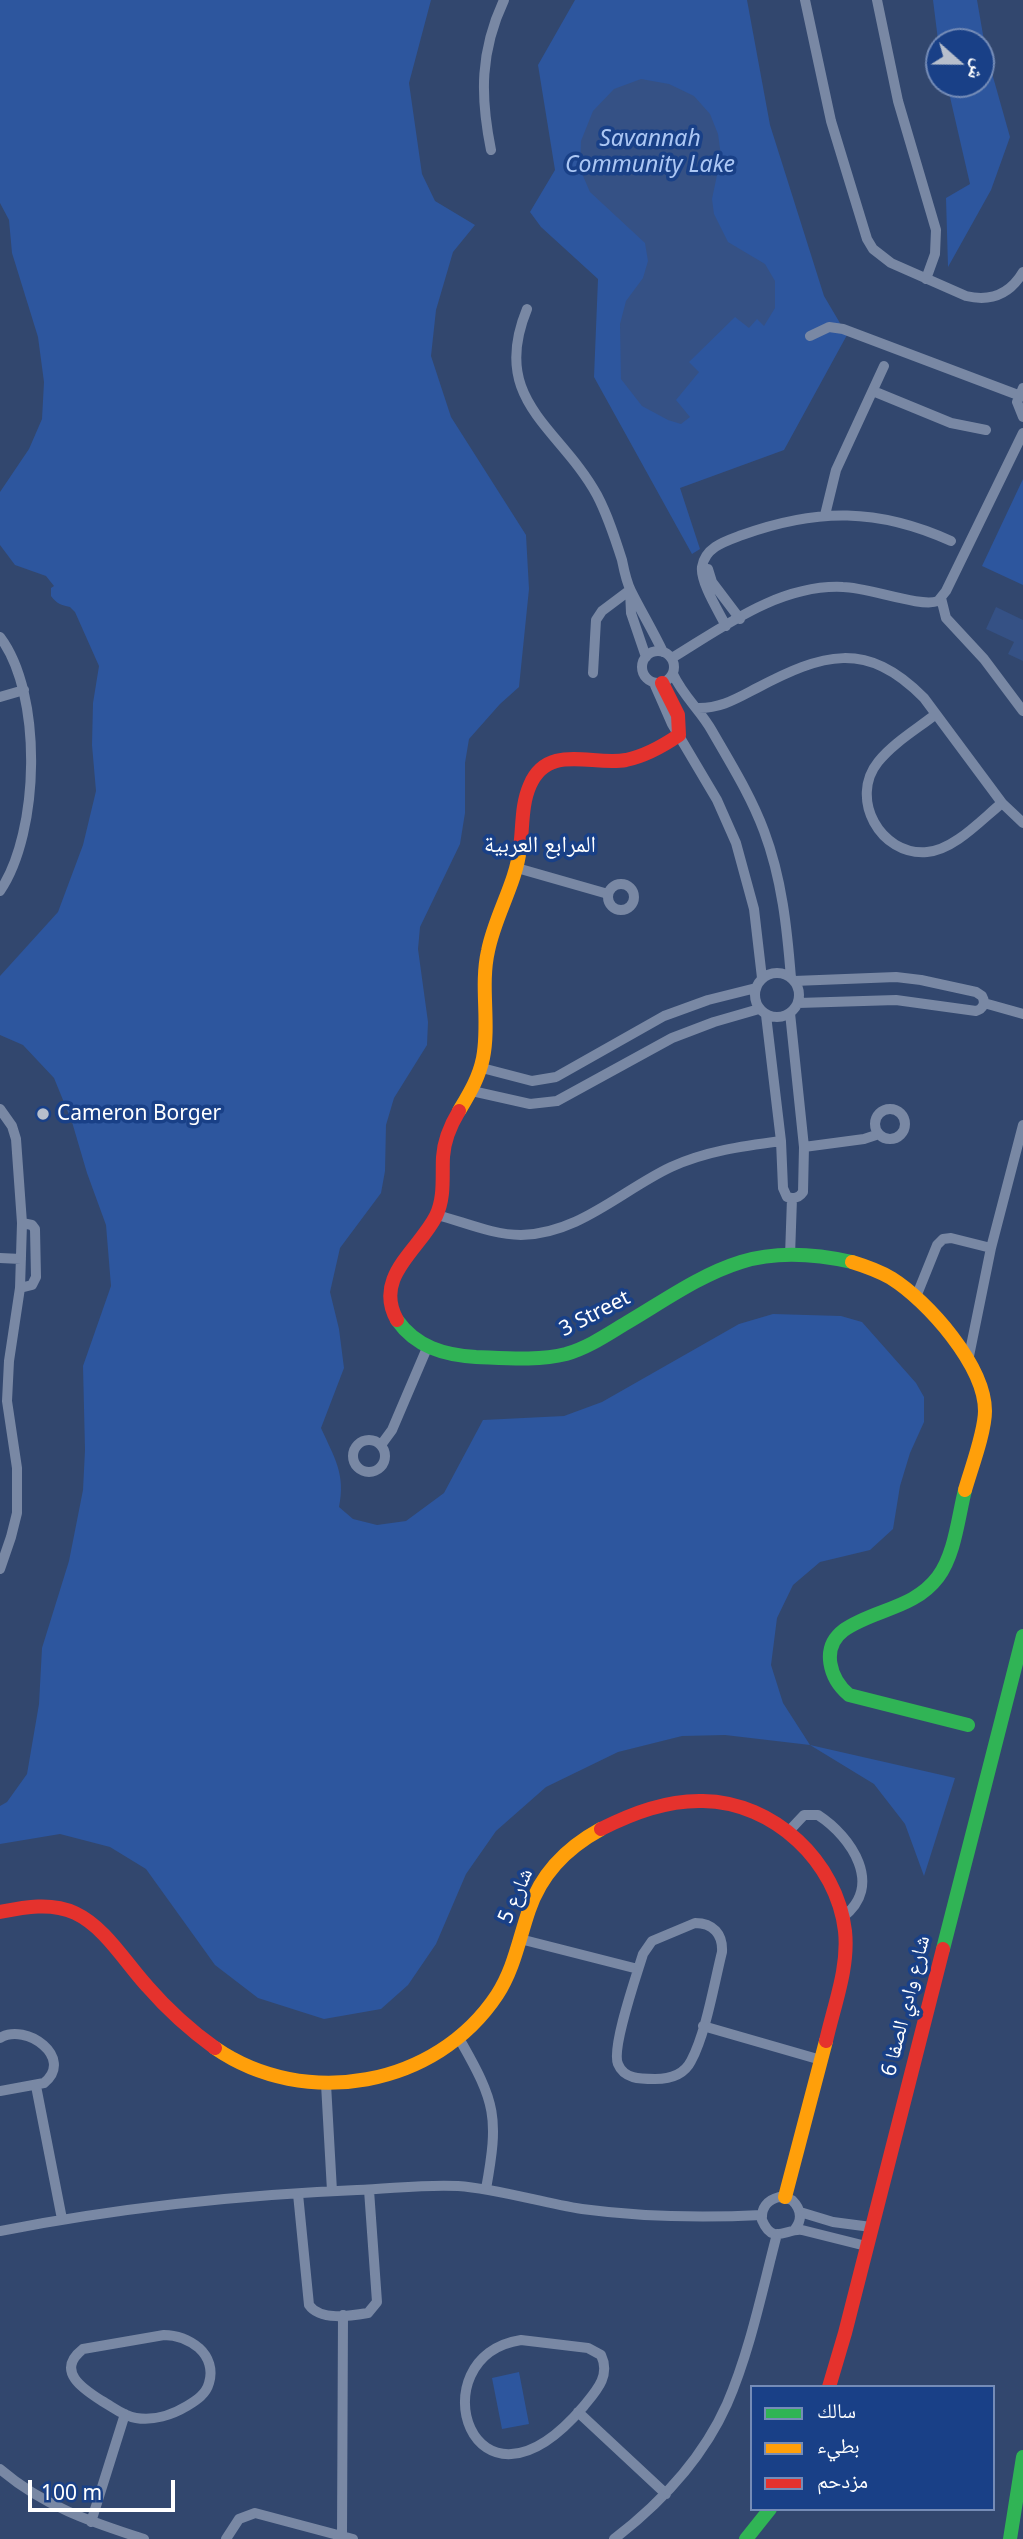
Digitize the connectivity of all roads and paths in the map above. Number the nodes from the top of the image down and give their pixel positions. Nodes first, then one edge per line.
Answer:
1 (504, 0) edge
2 (805, 0) edge
3 (877, 0) edge
4 (491, 150) dead end
5 (1023, 272) edge
6 (926, 279) junction
7 (527, 309) dead end
8 (810, 335) dead end
9 (884, 366) dead end
10 (873, 391) junction
11 (1021, 392) edge
12 (1023, 417) edge
13 (986, 430) dead end
14 (1023, 432) edge
15 (824, 515) junction
16 (731, 539) junction
17 (951, 541) dead end
18 (631, 590) junction
19 (941, 598) junction
20 (740, 619) junction
21 (726, 626) junction
22 (656, 635) junction
23 (0, 636) edge
24 (639, 641) junction
25 (667, 655) junction
26 (646, 657) junction
27 (593, 673) dead end
28 (663, 680) junction
29 (24, 690) junction
30 (0, 697) edge
31 (722, 706) junction
32 (696, 709) junction
33 (1023, 710) edge
34 (936, 714) junction
35 (710, 728) junction
36 (679, 735) junction
37 (1002, 803) junction
38 (1023, 823) edge
39 (517, 868) junction
40 (0, 891) edge
41 (608, 894) dead end
42 (792, 979) junction
43 (759, 983) junction
44 (798, 1003) junction
45 (984, 1003) junction
46 (763, 1012) junction
47 (790, 1013) junction
48 (1023, 1014) edge
49 (482, 1068) junction
50 (472, 1091) junction
51 (0, 1109) edge
52 (1023, 1125) edge
53 (879, 1134) dead end
54 (781, 1140) junction
55 (804, 1147) junction
56 (792, 1198) junction
57 (437, 1214) junction
58 (22, 1223) junction
59 (991, 1248) junction
60 (790, 1256) junction
61 (0, 1258) edge
62 (21, 1259) junction
63 (20, 1288) junction
64 (916, 1297) junction
65 (427, 1348) junction
66 (968, 1356) junction
67 (4, 1423) edge
68 (381, 1445) dead end
69 (2, 1554) edge
70 (0, 1569) edge
71 (1023, 1636) edge
72 (968, 1725) dead end
73 (788, 1832) junction
74 (0, 1912) edge
75 (843, 1917) junction
76 (520, 1939) junction
77 (638, 1969) junction
78 (703, 2026) junction
79 (0, 2038) edge
80 (460, 2040) junction
81 (821, 2060) junction
82 (326, 2084) junction
83 (36, 2086) junction
84 (0, 2091) edge
85 (486, 2189) junction
86 (369, 2190) junction
87 (332, 2191) junction
88 (298, 2194) junction
89 (785, 2197) junction
90 (800, 2212) junction
91 (762, 2215) junction
92 (62, 2219) junction
93 (820, 2219) junction
94 (849, 2225) junction
95 (871, 2227) junction
96 (795, 2230) junction
97 (0, 2231) edge
98 (777, 2234) junction
99 (816, 2234) junction
100 (844, 2242) junction
101 (866, 2246) junction
102 (343, 2315) junction
103 (831, 2385) edge
104 (578, 2412) junction
105 (125, 2414) junction
106 (1023, 2457) edge
107 (0, 2469) edge
108 (666, 2494) junction
109 (767, 2511) edge
110 (91, 2522) junction
111 (342, 2537) junction
112 (145, 2539) edge
113 (226, 2539) edge
114 (353, 2539) edge
115 (614, 2539) edge
116 (746, 2539) edge
117 (1010, 2539) edge

1 - 4 street
2 - 6 street
3 - 6 street
5 - 6 street
7 - 18 street
8 - 11 street
9 - 10 street
10 - 13 street
10 - 15 street
11 - 12 street
14 - 19 street
15 - 16 street
15 - 17 street
16 - 20 street
16 - 21 street
18 - 22 street
18 - 24 street
18 - 27 street
19 - 20 street
19 - 33 street
20 - 21 street
21 - 25 street
22 - 24 street
22 - 25 street
23 - 29 street
24 - 26 street
25 - 26 street
25 - 28 street
26 - 28 street
28 - 32 street
28 - 36 main road
29 - 30 street
29 - 40 street
31 - 32 street
31 - 34 street
31 - 35 street
32 - 35 street
34 - 37 street
34 - 37 street
35 - 42 street
36 - 39 main road
36 - 43 street
37 - 38 street
39 - 41 street
39 - 49 main road
42 - 43 street
42 - 44 street
42 - 45 street
43 - 46 street
43 - 49 street
44 - 45 street
44 - 47 street
45 - 48 street
46 - 47 street
46 - 50 street
46 - 54 street
47 - 55 street
49 - 50 main road
50 - 57 main road
51 - 58 street
52 - 59 street
53 - 55 street
54 - 56 street
54 - 57 street
55 - 56 street
56 - 60 street
57 - 65 main road
58 - 62 street
58 - 63 street
59 - 64 street
59 - 66 street
60 - 64 main road, 3 Street
60 - 65 main road, 3 Street
61 - 62 street
62 - 63 street
63 - 67 street
64 - 66 main road, 3 Street
65 - 68 street
66 - 72 main road, 3 Street
67 - 69 street
69 - 70 street
71 - 95 main road, شارع وادي الصفا 6
73 - 75 main road, شارع 5
73 - 75 street
73 - 76 main road, شارع 5
74 - 82 main road, شارع 5
75 - 81 main road, شارع 5
76 - 77 street
76 - 80 main road, شارع 5
77 - 78 street
77 - 78 street
78 - 81 street
79 - 83 street
80 - 82 main road, شارع 5
80 - 85 street
81 - 89 main road, شارع 5
82 - 87 street
83 - 84 street
83 - 92 street
85 - 86 street
85 - 91 street
86 - 87 street
86 - 102 street
87 - 88 street
88 - 92 street
88 - 102 street
89 - 90 street
89 - 91 street
90 - 93 street
90 - 96 street
91 - 98 street
92 - 97 street
93 - 94 street
93 - 99 street
94 - 95 street
94 - 100 street
95 - 101 main road, شارع وادي الصفا 6
96 - 98 street
96 - 99 street
98 - 108 street
99 - 100 street
100 - 101 street
101 - 103 main road, شارع وادي الصفا 6
102 - 111 street
104 - 104 street
104 - 108 street
105 - 105 street
105 - 110 street
106 - 117 main road
107 - 110 street
108 - 115 street
109 - 116 main road
110 - 112 street
111 - 113 street
111 - 114 street

